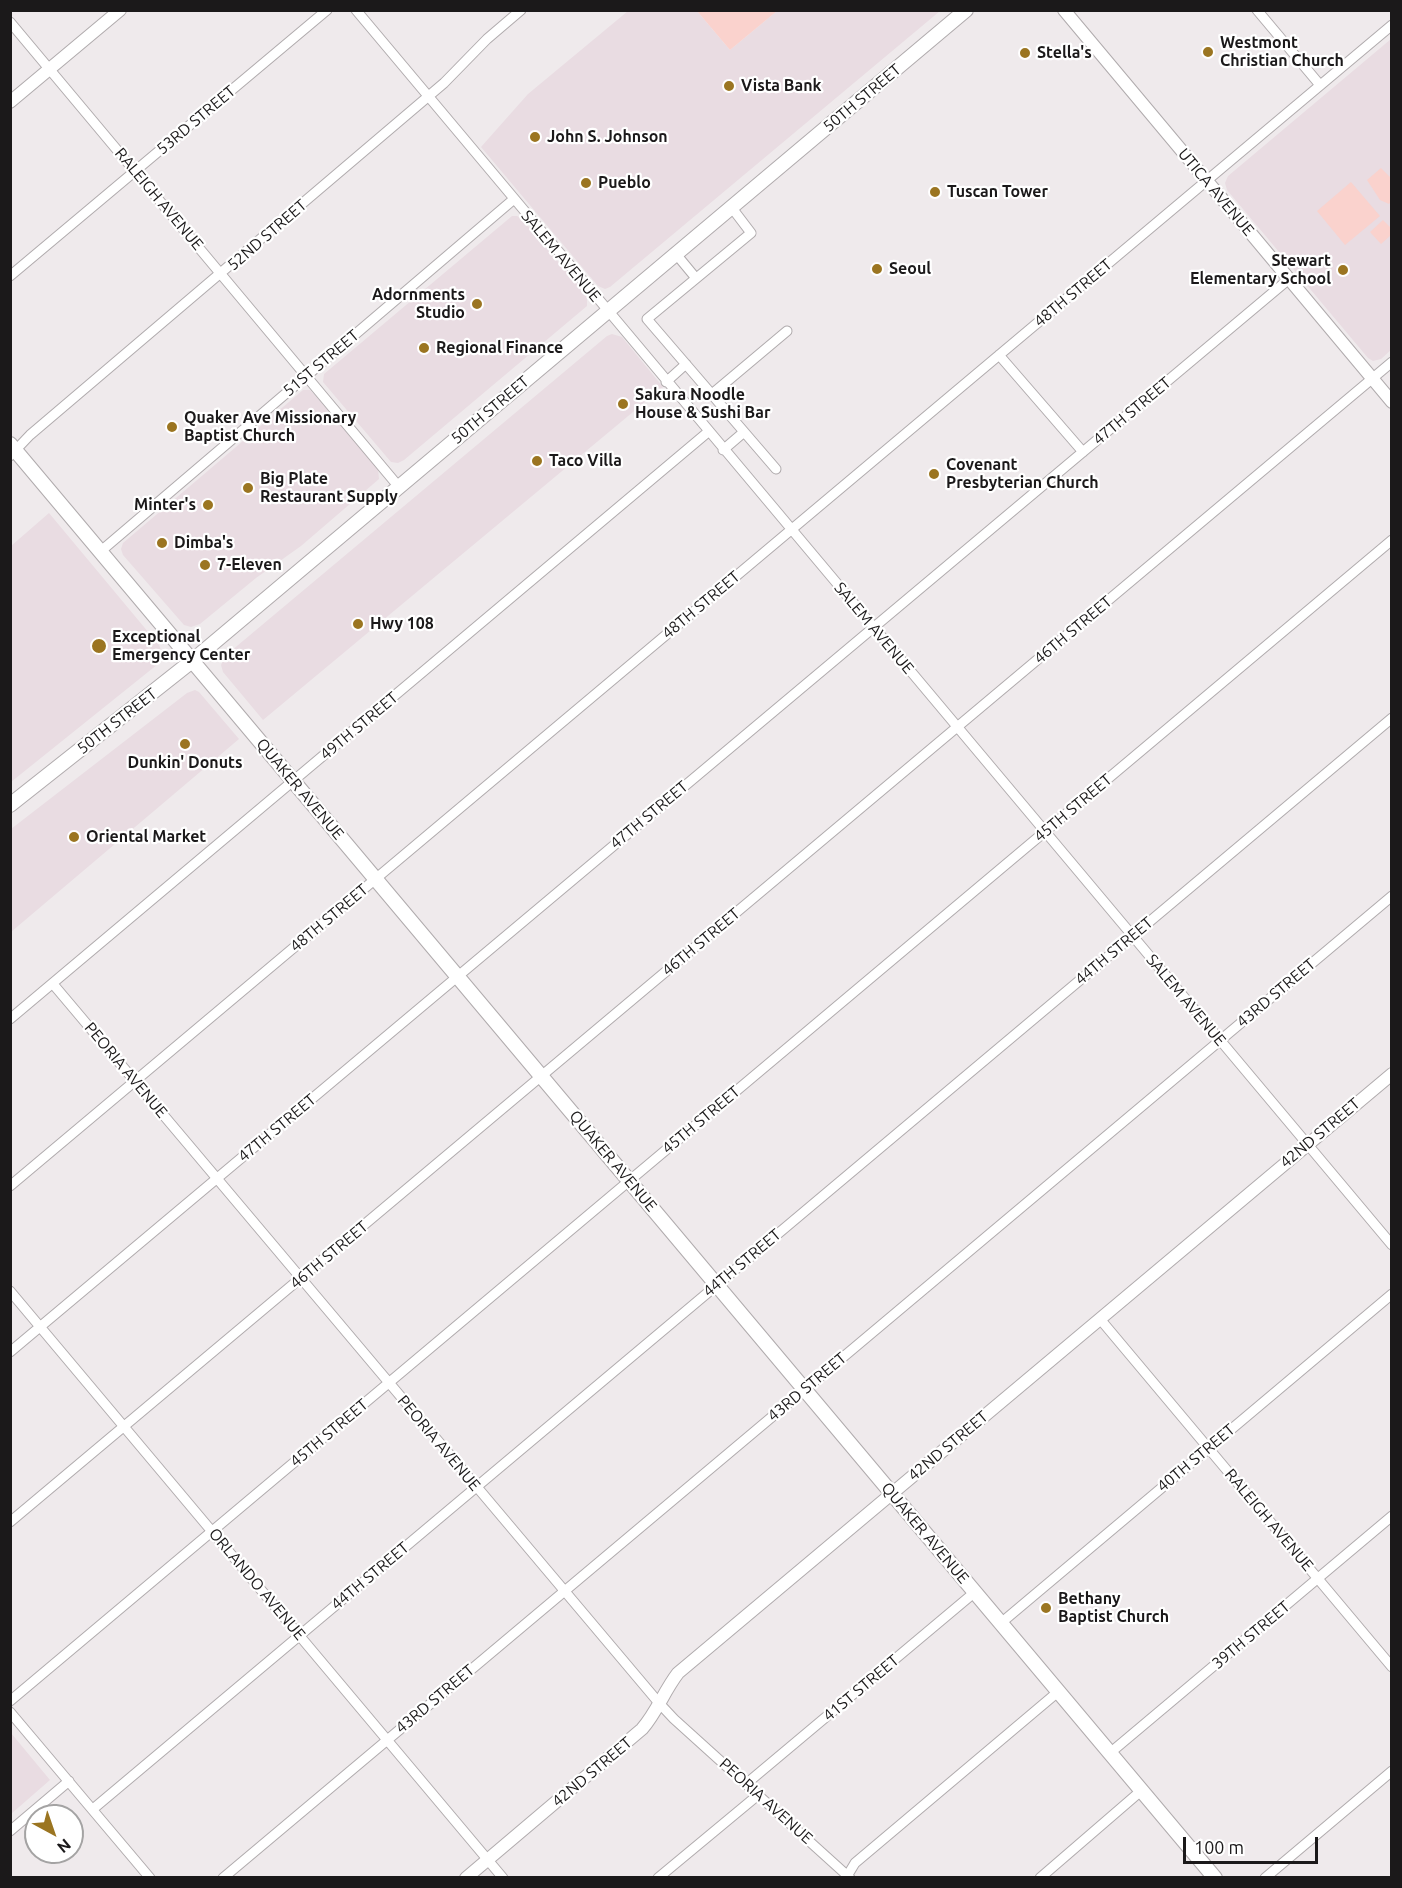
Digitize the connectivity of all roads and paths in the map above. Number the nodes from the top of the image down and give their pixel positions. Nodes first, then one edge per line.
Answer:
1 (120, 10) edge
2 (327, 10) edge
3 (356, 10) edge
4 (521, 10) edge
5 (966, 10) edge
6 (1064, 10) edge
7 (1257, 10) edge
8 (10, 22) edge
9 (1392, 25) edge
10 (50, 69) junction
11 (1320, 86) junction
12 (428, 96) junction
13 (10, 102) edge
14 (135, 171) junction
15 (1206, 181) junction
16 (514, 199) junction
17 (732, 208) junction
18 (676, 254) junction
19 (222, 274) junction
20 (10, 276) edge
21 (696, 277) junction
22 (1289, 279) junction
23 (608, 312) junction
24 (787, 331) dead end
25 (999, 355) junction
26 (1392, 362) edge
27 (686, 364) junction
28 (307, 376) junction
29 (1372, 378) junction
30 (666, 382) junction
31 (712, 394) junction
32 (1392, 402) edge
33 (708, 432) junction
34 (744, 432) junction
35 (13, 450) edge
36 (723, 450) junction
37 (1083, 452) junction
38 (776, 469) dead end
39 (399, 487) junction
40 (791, 530) junction
41 (1392, 540) edge
42 (101, 551) junction
43 (873, 628) junction
44 (192, 661) junction
45 (1392, 718) edge
46 (957, 727) junction
47 (293, 781) junction
48 (10, 805) edge
49 (1045, 831) junction
50 (376, 879) junction
51 (1392, 896) edge
52 (1133, 936) junction
53 (458, 976) junction
54 (53, 984) junction
55 (10, 1019) edge
56 (1220, 1040) junction
57 (1392, 1074) edge
58 (542, 1076) junction
59 (135, 1081) junction
60 (1307, 1144) junction
61 (217, 1178) junction
62 (629, 1180) junction
63 (10, 1186) edge
64 (1392, 1245) edge
65 (301, 1278) junction
66 (717, 1285) junction
67 (10, 1291) edge
68 (1392, 1294) edge
69 (1100, 1318) junction
70 (41, 1327) junction
71 (10, 1352) edge
72 (388, 1383) junction
73 (804, 1389) junction
74 (125, 1426) junction
75 (1209, 1448) junction
76 (476, 1487) junction
77 (892, 1493) junction
78 (1392, 1516) edge
79 (10, 1522) edge
80 (213, 1531) junction
81 (1317, 1579) junction
82 (564, 1591) junction
83 (975, 1592) junction
84 (1001, 1623) junction
85 (300, 1635) junction
86 (1392, 1667) edge
87 (1059, 1691) junction
88 (10, 1701) edge
89 (659, 1703) junction
90 (10, 1712) edge
91 (388, 1739) junction
92 (1110, 1753) junction
93 (1392, 1772) edge
94 (69, 1781) junction
95 (746, 1784) junction
96 (1142, 1790) junction
97 (758, 1795) junction
98 (93, 1809) junction
99 (10, 1831) edge
100 (488, 1859) junction
101 (848, 1877) edge
102 (150, 1878) edge
103 (223, 1878) edge
104 (466, 1878) edge
105 (503, 1878) edge
106 (658, 1878) edge
107 (1040, 1878) edge
108 (1215, 1878) edge
109 (1265, 1878) edge

1 - 10 street
2 - 14 street, 53RD STREET
3 - 12 street, SALEM AVENUE
4 - 12 street, 52ND STREET
5 - 17 main road, 50TH STREET
6 - 15 street, UTICA AVENUE
7 - 11 street
8 - 10 street, RALEIGH AVENUE
9 - 11 street, 48TH STREET
10 - 13 street
10 - 14 street, RALEIGH AVENUE
11 - 15 street, 48TH STREET
12 - 16 street, SALEM AVENUE
12 - 19 street, 52ND STREET
14 - 19 street, RALEIGH AVENUE
14 - 20 street, 53RD STREET
15 - 22 street, UTICA AVENUE
15 - 25 street, 48TH STREET
16 - 23 street, SALEM AVENUE
16 - 28 street, 51ST STREET
17 - 18 main road, 50TH STREET
17 - 21 street
18 - 21 street
18 - 23 main road, 50TH STREET
19 - 28 street, RALEIGH AVENUE
19 - 35 street, 52ND STREET
21 - 27 street
22 - 29 street, UTICA AVENUE
22 - 37 street, 47TH STREET
23 - 30 street, SALEM AVENUE
23 - 39 main road, 50TH STREET
24 - 31 street
25 - 37 street
25 - 40 street, 48TH STREET
26 - 29 street, 46TH STREET
27 - 30 street
27 - 31 street
28 - 39 street, RALEIGH AVENUE
28 - 42 street, 51ST STREET
29 - 32 street, UTICA AVENUE
29 - 46 street, 46TH STREET
30 - 33 street, SALEM AVENUE
31 - 34 street
33 - 36 street, SALEM AVENUE
33 - 47 street, 49TH STREET
34 - 36 street
34 - 38 street
35 - 42 main road, QUAKER AVENUE
36 - 40 street, SALEM AVENUE
37 - 43 street, 47TH STREET
39 - 44 main road, 50TH STREET
40 - 43 street, SALEM AVENUE
40 - 50 street, 48TH STREET
41 - 49 street, 45TH STREET
42 - 44 main road, QUAKER AVENUE
43 - 46 street, SALEM AVENUE
43 - 53 street, 47TH STREET
44 - 47 main road, QUAKER AVENUE
44 - 48 main road, 50TH STREET
45 - 52 street, 44TH STREET
46 - 49 street, SALEM AVENUE
46 - 58 street, 46TH STREET
47 - 50 main road, QUAKER AVENUE
47 - 54 street, 49TH STREET
49 - 52 street, SALEM AVENUE
49 - 62 street, 45TH STREET
50 - 53 main road, QUAKER AVENUE
50 - 59 street, 48TH STREET
51 - 56 street, 43RD STREET
52 - 56 street, SALEM AVENUE
52 - 66 street, 44TH STREET
53 - 58 main road, QUAKER AVENUE
53 - 61 street, 47TH STREET
54 - 55 street, 49TH STREET
54 - 59 street, PEORIA AVENUE
56 - 60 street, SALEM AVENUE
56 - 73 street, 43RD STREET
57 - 60 street, 42ND STREET
58 - 62 main road, QUAKER AVENUE
58 - 65 street, 46TH STREET
59 - 61 street, PEORIA AVENUE
59 - 63 street, 48TH STREET
60 - 64 street, SALEM AVENUE
60 - 69 street, 42ND STREET
61 - 65 street, PEORIA AVENUE
61 - 70 street, 47TH STREET
62 - 66 main road, QUAKER AVENUE
62 - 72 street, 45TH STREET
65 - 72 street, PEORIA AVENUE
65 - 74 street, 46TH STREET
66 - 73 main road, QUAKER AVENUE
66 - 76 street, 44TH STREET
67 - 70 street, ORLANDO AVENUE
68 - 75 street, 40TH STREET
69 - 75 street, RALEIGH AVENUE
69 - 77 street, 42ND STREET
70 - 71 street, 47TH STREET
70 - 74 street, ORLANDO AVENUE
72 - 76 street, PEORIA AVENUE
72 - 80 street, 45TH STREET
73 - 77 main road, QUAKER AVENUE
73 - 82 street, 43RD STREET
74 - 79 street, 46TH STREET
74 - 80 street, ORLANDO AVENUE
75 - 81 street, RALEIGH AVENUE
75 - 84 street, 40TH STREET
76 - 82 street, PEORIA AVENUE
76 - 85 street, 44TH STREET
77 - 83 main road, QUAKER AVENUE
77 - 89 street, 42ND STREET
78 - 81 street, 39TH STREET
80 - 85 street, ORLANDO AVENUE
80 - 88 street, 45TH STREET
81 - 86 street, RALEIGH AVENUE
81 - 92 street, 39TH STREET
82 - 89 street, PEORIA AVENUE
82 - 91 street, 43RD STREET
83 - 84 main road, QUAKER AVENUE
83 - 95 street, 41ST STREET
84 - 87 main road, QUAKER AVENUE
85 - 91 street, ORLANDO AVENUE
85 - 98 street, 44TH STREET
87 - 92 main road, QUAKER AVENUE
87 - 101 street
89 - 95 street, PEORIA AVENUE
89 - 100 street, 42ND STREET
90 - 94 street
91 - 100 street, ORLANDO AVENUE
91 - 103 street, 43RD STREET
92 - 96 main road, QUAKER AVENUE
93 - 109 street
94 - 98 street
94 - 99 street
95 - 97 street, PEORIA AVENUE
96 - 107 street
96 - 108 main road, QUAKER AVENUE
97 - 101 street, PEORIA AVENUE
97 - 106 street
98 - 102 street
100 - 104 street, 42ND STREET
100 - 105 street, ORLANDO AVENUE

